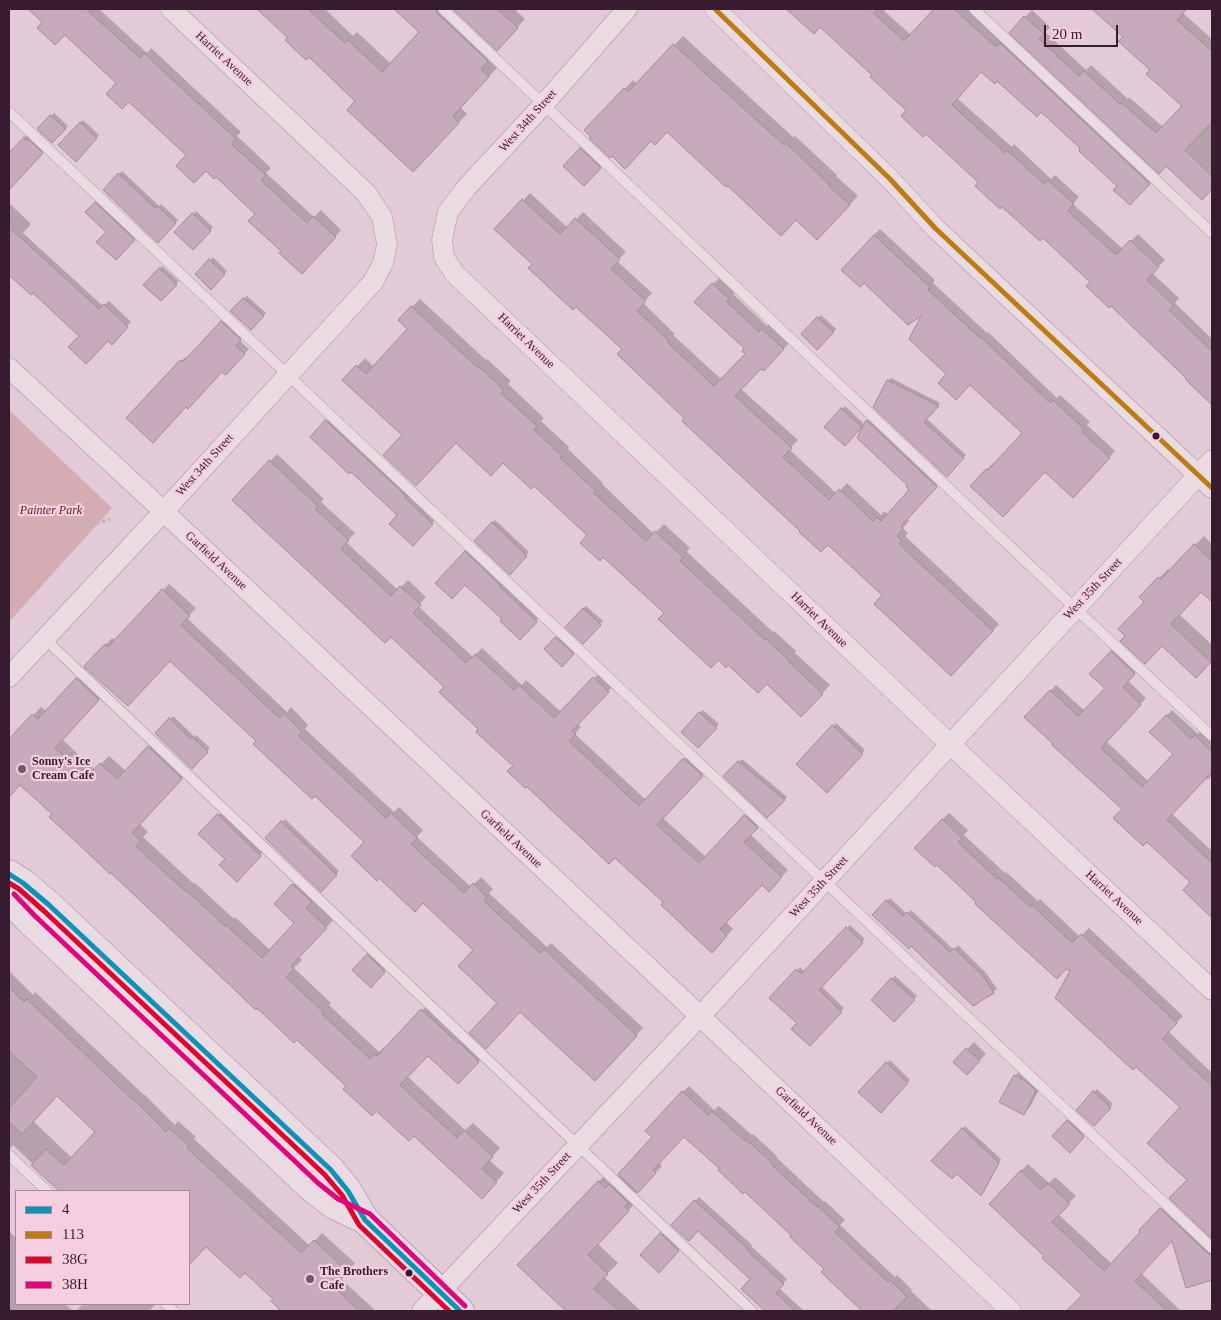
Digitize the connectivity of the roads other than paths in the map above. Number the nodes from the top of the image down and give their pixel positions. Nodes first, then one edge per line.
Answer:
1 (171, 9) edge
2 (443, 9) edge
3 (627, 9) edge
4 (715, 9) edge
5 (974, 9) edge
6 (544, 104) junction
7 (9, 112) edge
8 (1212, 233) edge
9 (442, 240) joint
10 (387, 245) joint
11 (9, 368) edge
12 (288, 374) junction
13 (1212, 460) edge
14 (1205, 482) edge
15 (164, 511) junction
16 (1076, 609) junction
17 (45, 639) junction
18 (9, 677) edge
19 (1212, 736) edge
20 (950, 744) junction
21 (9, 874) edge
22 (824, 881) junction
23 (9, 899) edge
24 (1212, 990) edge
25 (700, 1016) junction
26 (578, 1146) junction
27 (9, 1155) edge
28 (46, 1190) edge
29 (365, 1220) junction
30 (1212, 1248) edge
31 (431, 1302) edge
32 (460, 1311) edge
33 (752, 1311) edge
34 (1011, 1311) edge

1 - 10 street, Harriet Avenue
2 - 6 lane
3 - 6 street, West 34th Street
4 - 14 street
5 - 8 lane
6 - 9 street, West 34th Street
6 - 16 lane
7 - 12 lane
9 - 20 street, Harriet Avenue
10 - 12 street, West 34th Street
11 - 15 street, Garfield Avenue
12 - 15 street, West 34th Street
12 - 22 lane
13 - 14 street, West 35th Street
14 - 16 street, West 35th Street
15 - 17 street, West 34th Street
15 - 25 street, Garfield Avenue
16 - 19 lane
16 - 20 street, West 35th Street
17 - 18 street, West 34th Street
17 - 26 lane
20 - 22 street, West 35th Street
20 - 24 street, Harriet Avenue
21 - 29 main road
22 - 25 street, West 35th Street
22 - 30 lane
23 - 29 main road
25 - 26 street, West 35th Street
25 - 34 street, Garfield Avenue
26 - 31 street, West 35th Street
26 - 33 lane
27 - 28 lane
29 - 31 main road
31 - 32 main road

